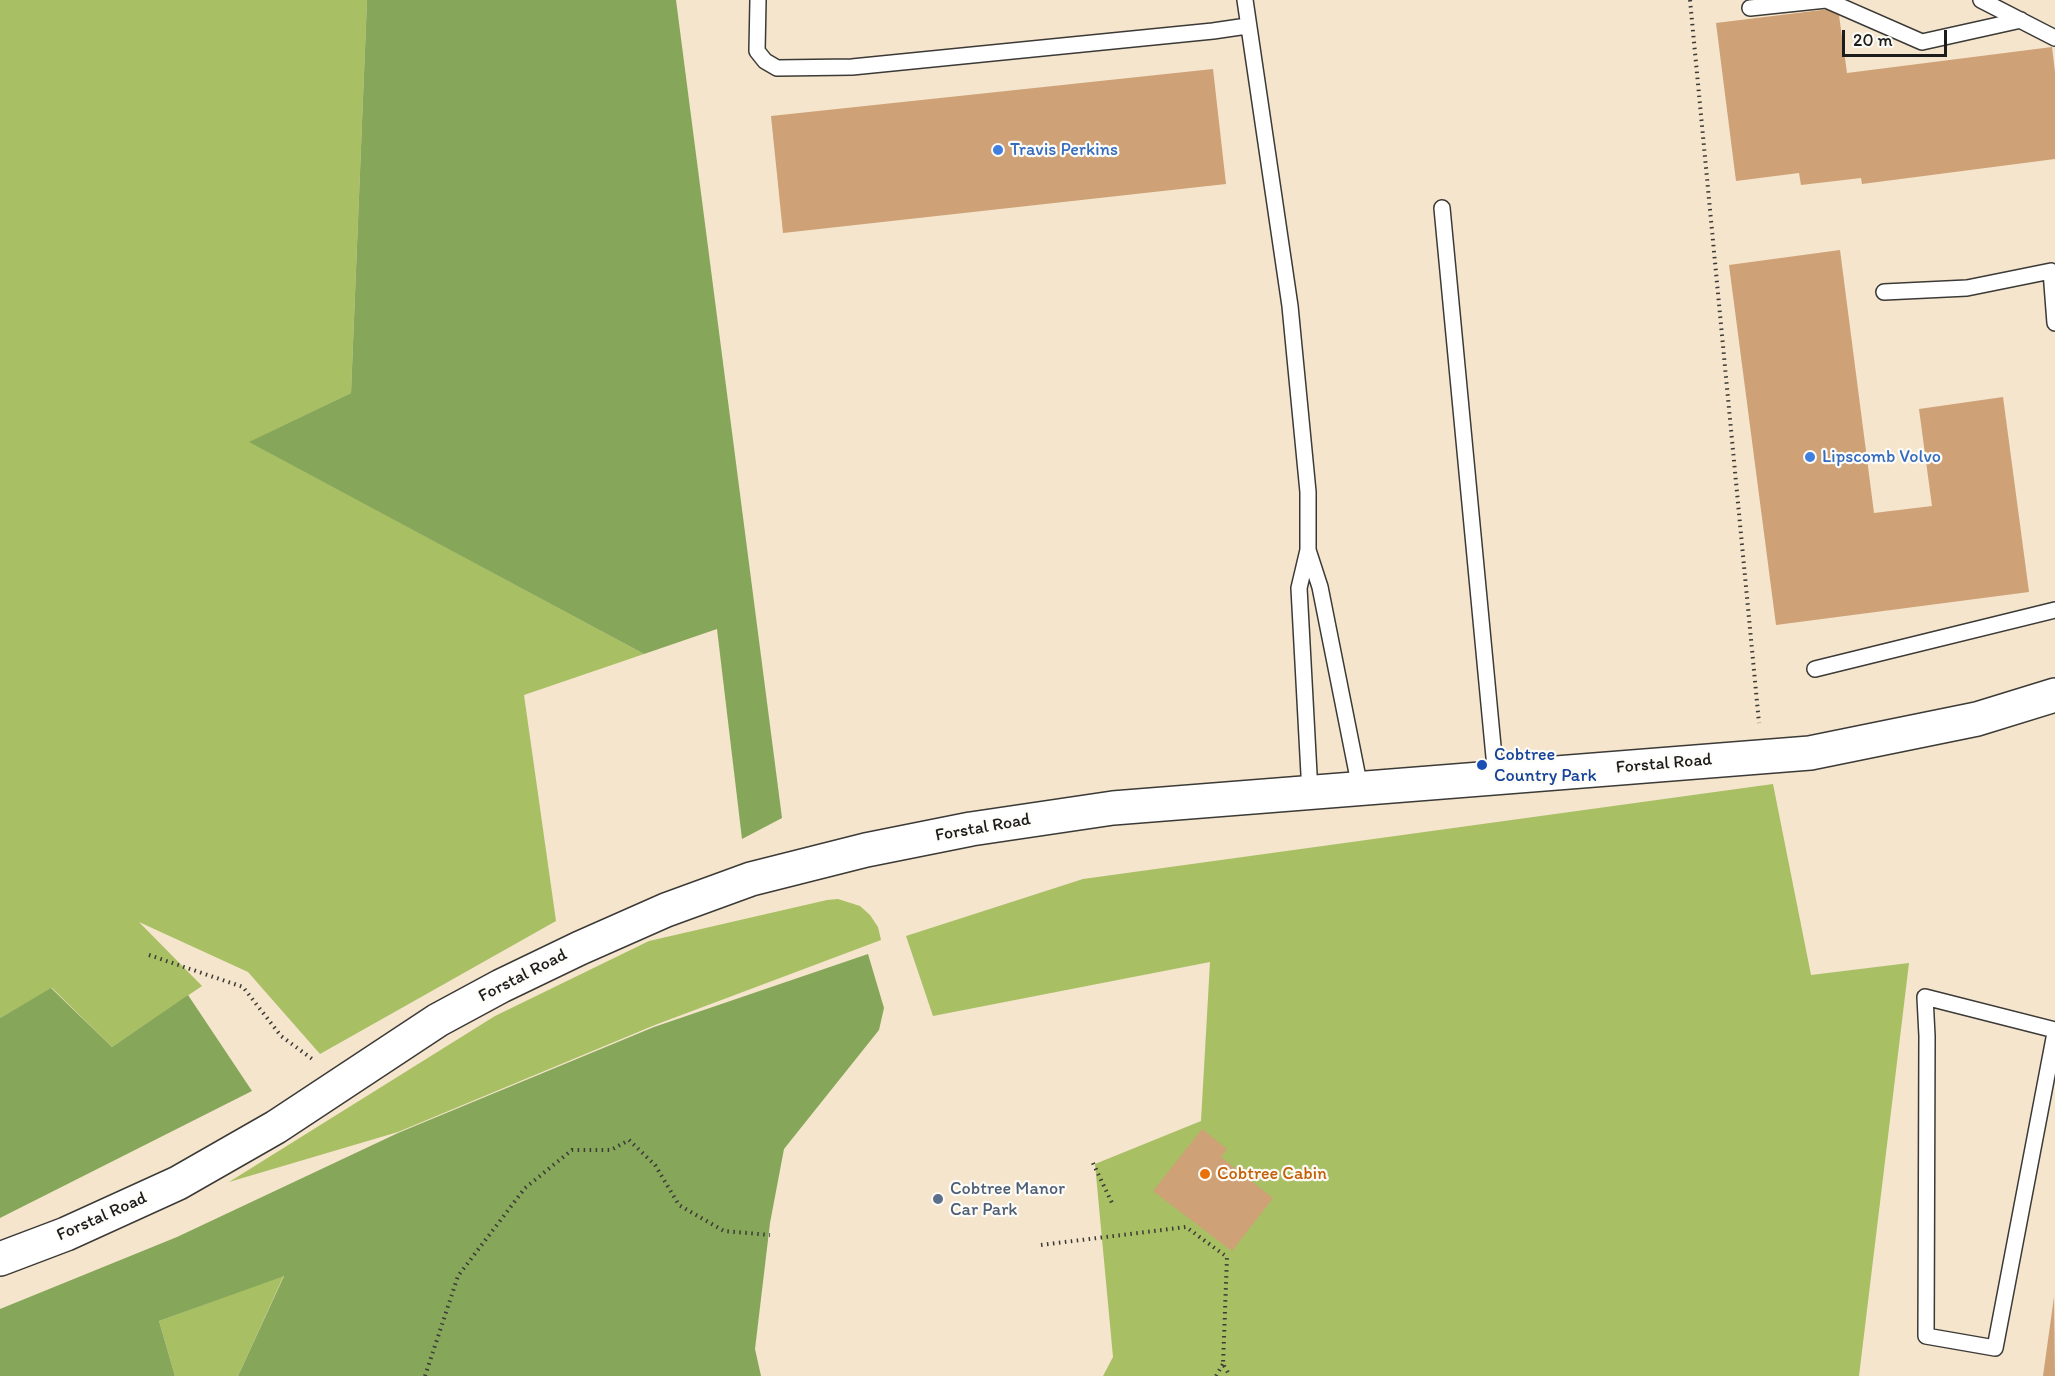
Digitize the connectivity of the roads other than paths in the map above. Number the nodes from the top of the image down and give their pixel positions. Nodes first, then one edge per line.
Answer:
1 (758, 0) edge
2 (1245, 0) edge
3 (1981, 0) edge
4 (1750, 8) dead end
5 (2021, 20) junction
6 (1248, 26) junction
7 (2055, 38) edge
8 (1442, 208) dead end
9 (1884, 292) dead end
10 (2055, 323) edge
11 (1308, 550) junction
12 (2055, 610) edge
13 (1815, 669) dead end
14 (2055, 695) edge
15 (1496, 778) junction
16 (1360, 788) junction
17 (1310, 793) junction
18 (2055, 1031) edge
19 (0, 1259) edge

1 - 6 lane
2 - 6 lane
3 - 5 lane
4 - 5 lane
5 - 7 lane
6 - 11 lane
8 - 15 lane
9 - 10 lane
11 - 16 lane
11 - 17 lane
12 - 13 lane
14 - 15 street, Forstal Road
15 - 16 street, Forstal Road
16 - 17 street, Forstal Road
17 - 19 street, Forstal Road
18 - 18 lane

